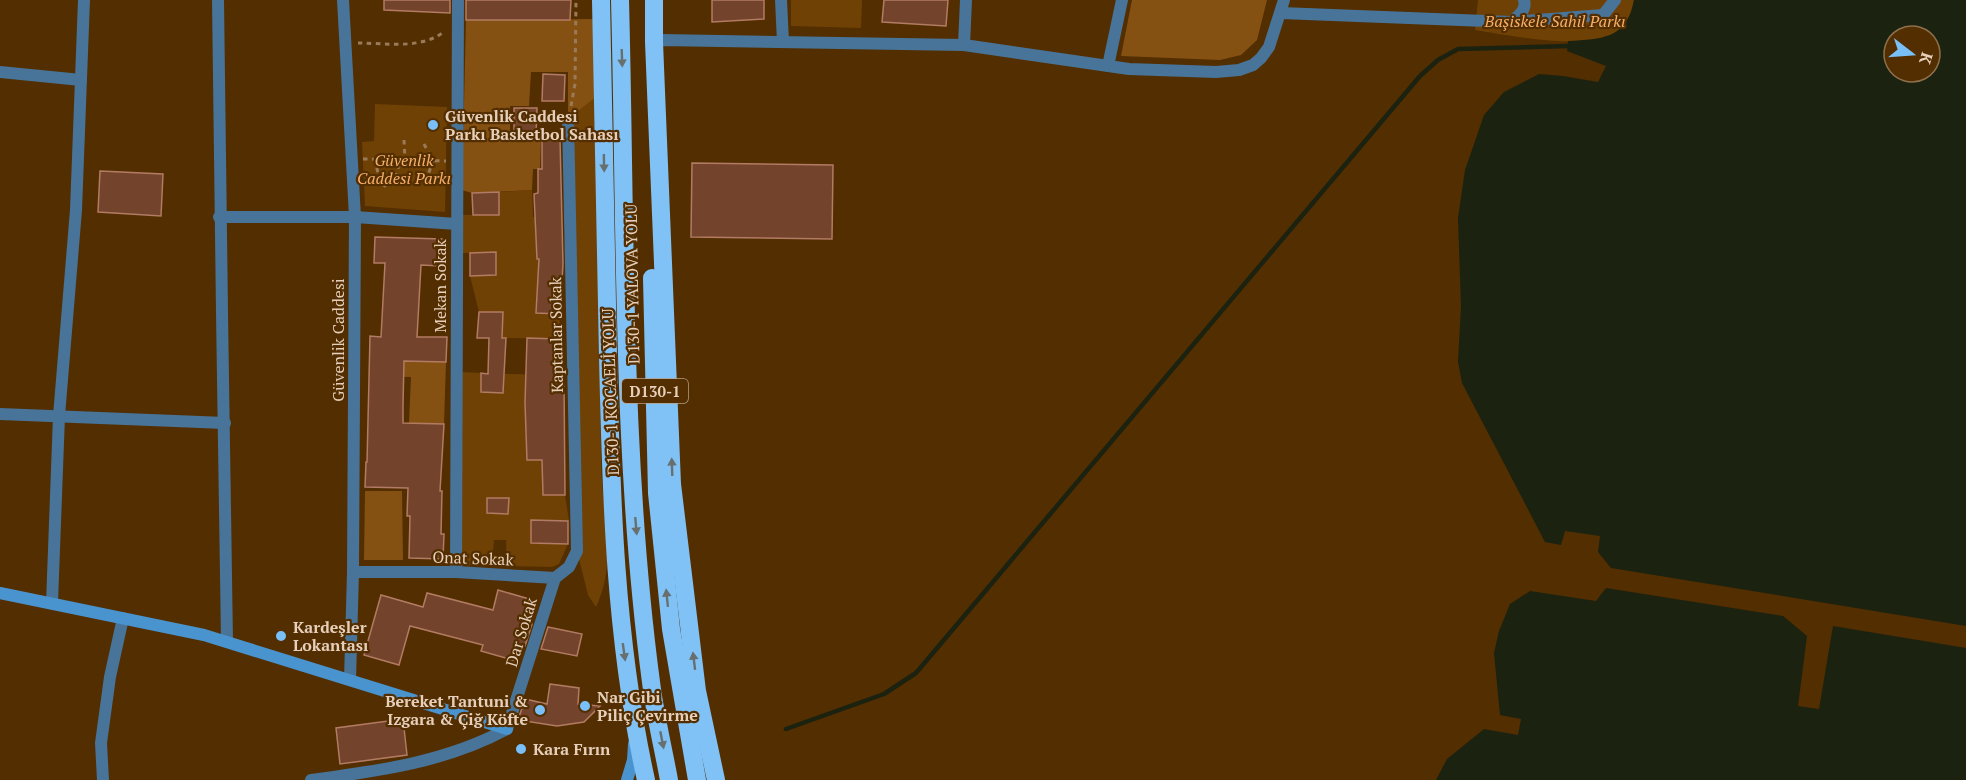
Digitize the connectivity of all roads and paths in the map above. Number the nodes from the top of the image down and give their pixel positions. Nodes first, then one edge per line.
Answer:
1 (84, 0) edge
2 (218, 0) edge
3 (343, 0) edge
4 (458, 0) edge
5 (576, 0) edge
6 (601, 0) edge
7 (620, 0) edge
8 (645, 0) edge
9 (654, 0) edge
10 (781, 0) edge
11 (966, 0) edge
12 (1122, 0) edge
13 (1284, 0) edge
14 (1524, 0) edge
15 (1615, 0) edge
16 (1281, 13) junction
17 (458, 21) junction
18 (1511, 22) junction
19 (654, 42) junction
20 (783, 42) junction
21 (345, 43) junction
22 (964, 45) junction
23 (1108, 66) junction
24 (0, 72) edge
25 (81, 80) junction
26 (568, 119) joint
27 (404, 140) dead end
28 (424, 144) dead end
29 (351, 159) junction
30 (375, 159) junction
31 (400, 160) junction
32 (405, 160) junction
33 (434, 161) junction
34 (457, 162) junction
35 (428, 175) dead end
36 (219, 217) junction
37 (355, 217) junction
38 (457, 224) junction
39 (609, 385) junction
40 (0, 414) edge
41 (59, 416) junction
42 (225, 423) junction
43 (630, 452) junction
44 (353, 572) junction
45 (456, 573) junction
46 (555, 578) junction
47 (0, 593) edge
48 (52, 603) junction
49 (123, 618) junction
50 (227, 641) junction
51 (350, 680) junction
52 (507, 729) junction
53 (636, 734) junction
54 (103, 780) edge
55 (311, 780) edge
56 (627, 780) edge
57 (646, 780) edge
58 (669, 780) edge
59 (696, 780) edge
60 (716, 780) edge

1 - 25 street
2 - 36 street
3 - 21 street, Güvenlik Caddesi
4 - 17 street, Mekan Sokak
5 - 26 path
6 -> 39 highway
7 -> 43 highway, D130-1 KOCAELİ YOLU / D130-1
59 -> 8 highway, D130-1 YALOVA YOLU / D130-1
9 - 19 highway
10 - 20 street
11 - 22 street
12 - 23 street
13 - 16 street
14 - 18 street
15 - 18 street
16 - 18 street
16 - 23 street
17 - 21 path
17 - 34 street, Mekan Sokak
19 - 20 street
60 -> 19 highway
20 - 22 street
21 - 29 street, Güvenlik Caddesi
22 - 23 street
24 - 25 street
25 - 41 street
26 - 46 street, Kaptanlar Sokak
27 - 32 path
28 - 33 path
29 - 30 path
29 - 37 street, Güvenlik Caddesi
30 - 31 path
30 - 31 path
31 - 32 path
32 - 33 path
33 - 34 path
33 - 35 path
34 - 38 street, Mekan Sokak
36 - 37 street
36 - 42 street
37 - 38 street
37 - 44 street, Güvenlik Caddesi
38 - 45 street, Mekan Sokak
39 - 43 highway
39 -> 53 highway
40 - 41 street
41 - 42 street
41 - 48 street
42 - 50 street
43 -> 58 highway, D130-1 KOCAELİ YOLU / D130-1
44 - 45 street, Onat Sokak
44 - 51 street, Güvenlik Caddesi
45 - 46 street, Onat Sokak
46 - 52 street, Dar Sokak
47 - 48 street
48 - 49 street
49 - 50 street
49 - 54 street
50 - 51 street
51 - 52 street
52 - 55 street
53 - 56 street
53 - 57 highway

